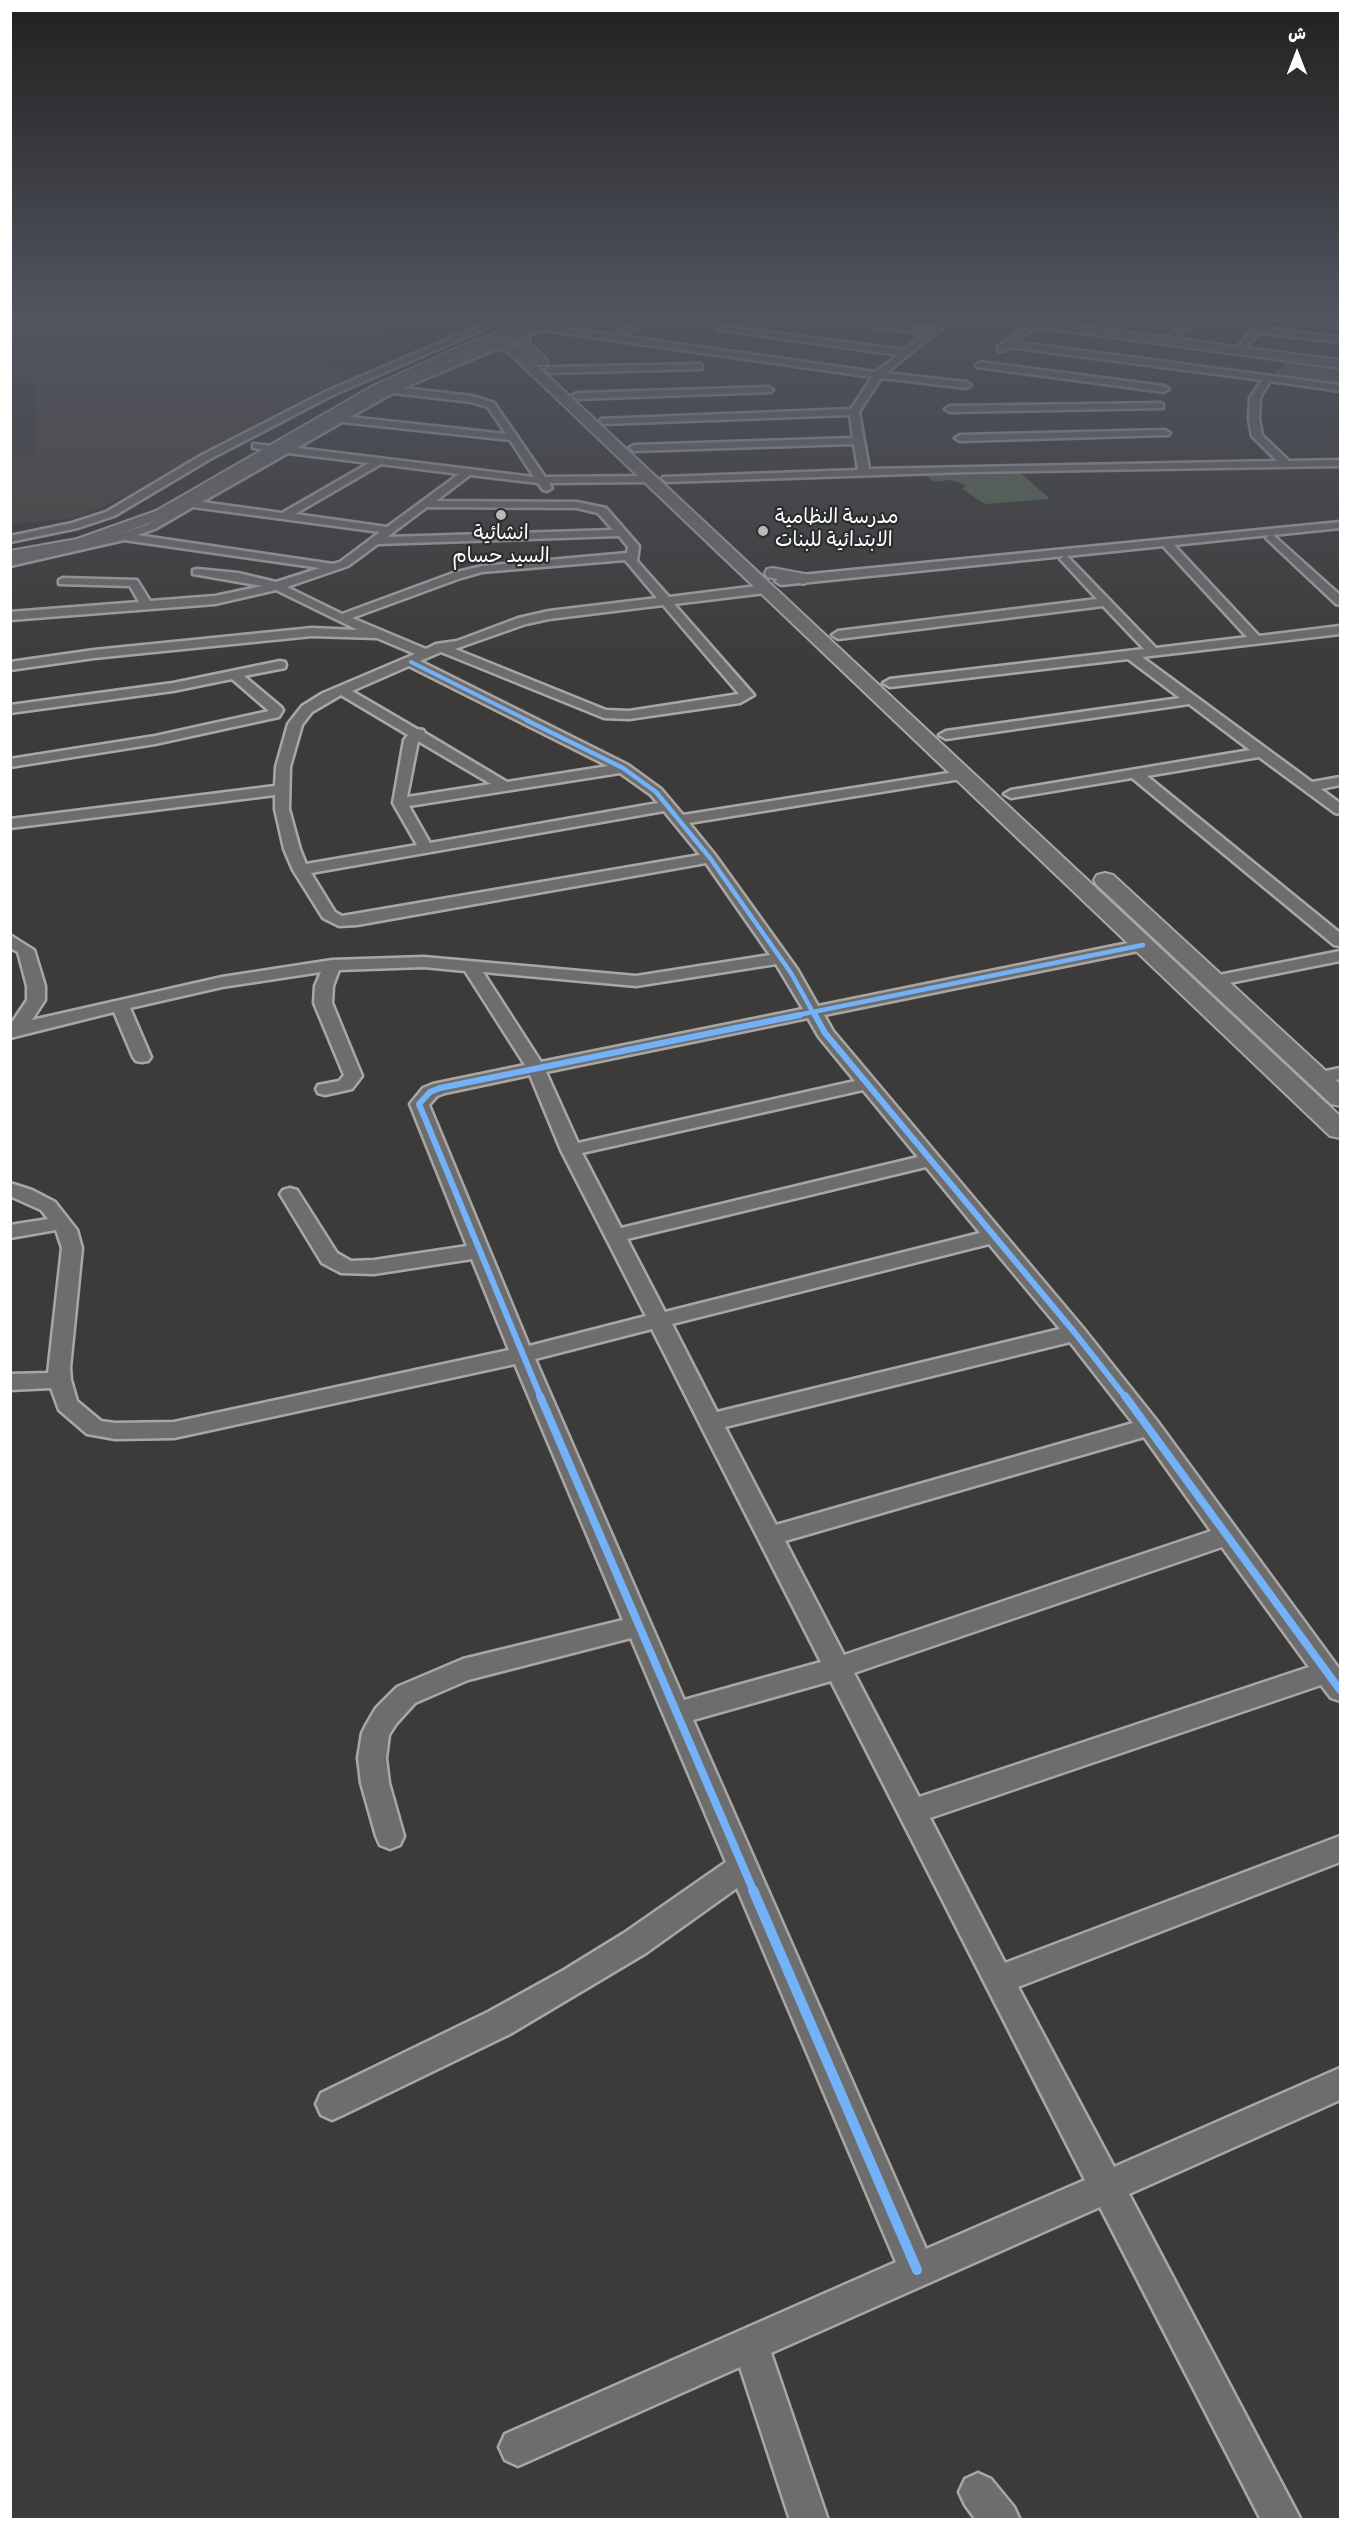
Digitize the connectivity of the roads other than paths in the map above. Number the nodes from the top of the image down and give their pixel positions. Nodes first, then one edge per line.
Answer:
1 (251, 434) edge
2 (278, 434) edge
3 (309, 434) edge
4 (472, 434) edge
5 (511, 434) edge
6 (611, 434) edge
7 (619, 434) edge
8 (857, 434) edge
9 (1167, 434) edge
10 (1257, 434) edge
11 (514, 438) junction
12 (858, 441) junction
13 (1171, 444) dead end
14 (256, 446) junction
15 (634, 448) junction
16 (281, 449) junction
17 (1176, 454) dead end
18 (380, 461) junction
19 (1285, 463) junction
20 (1341, 463) edge
21 (1182, 464) junction
22 (468, 472) junction
23 (864, 472) junction
24 (658, 479) junction
25 (542, 480) junction
26 (178, 490) junction
27 (200, 497) junction
28 (423, 504) junction
29 (557, 504) junction
30 (284, 516) junction
31 (1341, 525) edge
32 (387, 530) junction
33 (1341, 532) edge
34 (621, 533) junction
35 (124, 536) junction
36 (1272, 538) junction
37 (10, 539) edge
38 (373, 541) junction
39 (1169, 546) junction
40 (10, 548) edge
41 (10, 556) edge
42 (630, 556) junction
43 (1066, 559) junction
44 (10, 563) edge
45 (336, 567) junction
46 (197, 572) dead end
47 (63, 582) dead end
48 (778, 582) junction
49 (277, 586) junction
50 (660, 597) junction
51 (1341, 601) edge
52 (1104, 602) junction
53 (146, 605) junction
54 (10, 616) edge
55 (341, 618) junction
56 (1341, 630) edge
57 (377, 634) junction
58 (838, 635) junction
59 (1256, 640) junction
60 (430, 652) junction
61 (1153, 652) junction
62 (1131, 655) junction
63 (280, 665) dead end
64 (10, 666) edge
65 (235, 675) junction
66 (890, 683) junction
67 (341, 690) junction
68 (1192, 700) junction
69 (10, 709) edge
70 (418, 733) junction
71 (946, 735) junction
72 (1263, 752) junction
73 (10, 763) edge
74 (622, 768) junction
75 (1135, 773) junction
76 (962, 775) junction
77 (1341, 782) edge
78 (506, 787) junction
79 (1309, 787) junction
80 (281, 790) junction
81 (1011, 794) junction
82 (400, 803) junction
83 (1341, 810) edge
84 (675, 813) junction
85 (1027, 818) junction
86 (10, 824) edge
87 (426, 848) junction
88 (710, 858) junction
89 (1091, 868) dead end
90 (301, 870) junction
91 (10, 940) edge
92 (1341, 941) edge
93 (1143, 945) junction
94 (1341, 956) edge
95 (780, 958) junction
96 (332, 965) junction
97 (470, 965) junction
98 (1214, 981) junction
99 (119, 1004) junction
100 (813, 1012) junction
101 (13, 1030) edge
102 (142, 1057) dead end
103 (536, 1069) junction
104 (1341, 1074) edge
105 (1319, 1078) junction
106 (867, 1084) junction
107 (325, 1089) dead end
108 (1341, 1098) edge
109 (1341, 1130) edge
110 (571, 1150) junction
111 (928, 1160) junction
112 (15, 1193) edge
113 (290, 1194) dead end
114 (61, 1223) junction
115 (10, 1232) edge
116 (615, 1236) junction
117 (994, 1236) junction
118 (480, 1251) junction
119 (659, 1321) junction
120 (1075, 1333) junction
121 (522, 1355) junction
122 (60, 1380) junction
123 (10, 1382) edge
124 (711, 1422) junction
125 (1149, 1427) junction
126 (1229, 1535) junction
127 (770, 1536) junction
128 (639, 1626) junction
129 (838, 1668) junction
130 (1334, 1681) edge
131 (677, 1713) junction
132 (912, 1812) junction
133 (390, 1836) dead end
134 (1341, 1849) edge
135 (744, 1866) junction
136 (998, 1980) junction
137 (1341, 2084) edge
138 (332, 2104) dead end
139 (1106, 2186) junction
140 (917, 2270) junction
141 (750, 2344) junction
142 (518, 2447) dead end
143 (809, 2520) edge
144 (1282, 2520) edge

1 - 37 street
2 - 14 street
3 - 16 street
4 - 11 street
5 - 11 street
6 - 24 street
7 - 15 street
8 - 12 street
9 - 13 street
10 - 19 street
11 - 25 street
12 - 15 street
12 - 23 street
14 - 16 street
14 - 26 street
15 - 24 street
16 - 18 street
16 - 27 street
17 - 21 street
18 - 22 street
18 - 30 street
19 - 20 street
19 - 21 street
21 - 23 street
22 - 25 street
22 - 28 street
23 - 24 street
24 - 25 street
24 - 48 street
25 - 29 street
26 - 27 street
26 - 40 street
27 - 30 street
27 - 35 street
27 - 41 street
28 - 29 street
28 - 32 street
29 - 34 street
30 - 32 street
31 - 39 street
32 - 38 street
33 - 36 street
34 - 38 street
34 - 42 street
35 - 44 street
35 - 45 street
36 - 39 street
36 - 51 street
38 - 45 street
39 - 43 street
39 - 48 street
39 - 59 street
42 - 50 street
42 - 55 street
43 - 48 street
43 - 52 street
45 - 49 street
46 - 49 street
47 - 53 street
48 - 50 street
48 - 58 street
48 - 76 street
49 - 53 street
49 - 55 street
50 - 60 street
50 - 60 street
52 - 58 street
52 - 61 street
53 - 54 street
55 - 57 street
56 - 59 street
57 - 60 street
57 - 64 street
58 - 66 street
59 - 61 street
60 - 67 street
60 - 74 street
61 - 62 street
62 - 66 street
62 - 68 street
63 - 65 street
65 - 69 street
65 - 73 street
66 - 71 street
67 - 70 street
67 - 80 street
68 - 71 street
68 - 72 street
70 - 78 street
70 - 82 street
71 - 81 street
72 - 75 street
72 - 79 street
74 - 78 street
74 - 84 street
75 - 81 street
75 - 92 street
76 - 84 street
76 - 85 street
77 - 79 street
78 - 82 street
79 - 83 street
80 - 86 street
80 - 90 street
81 - 85 street
82 - 87 street
84 - 87 street
84 - 88 street
85 - 93 street
87 - 90 street
88 - 90 street
88 - 95 street
89 - 98 street
91 - 101 street
93 - 100 street
93 - 109 street
94 - 98 street
95 - 97 street
95 - 100 street
96 - 97 street
96 - 99 street
96 - 107 street
97 - 103 street
98 - 105 street
99 - 101 street
99 - 102 street
100 - 103 street
100 - 106 street
103 - 110 street
103 - 118 street
104 - 105 street
105 - 108 street
106 - 110 street
106 - 111 street
110 - 116 street
111 - 116 street
111 - 117 street
112 - 114 street
113 - 118 street
114 - 115 street
114 - 122 street
116 - 119 street
117 - 119 street
117 - 120 street
118 - 121 street
119 - 121 street
119 - 124 street
120 - 124 street
120 - 125 street
121 - 122 street
121 - 128 street
122 - 123 street
124 - 127 street
125 - 126 street
125 - 127 street
126 - 129 street
126 - 130 street
127 - 129 street
128 - 131 street
128 - 133 street
129 - 131 street
129 - 132 street
130 - 132 street
131 - 135 street
132 - 136 street
134 - 136 street
135 - 138 street
135 - 140 street
136 - 139 street
137 - 139 street
139 - 140 street
139 - 144 street
140 - 141 street
141 - 142 street
141 - 143 street

